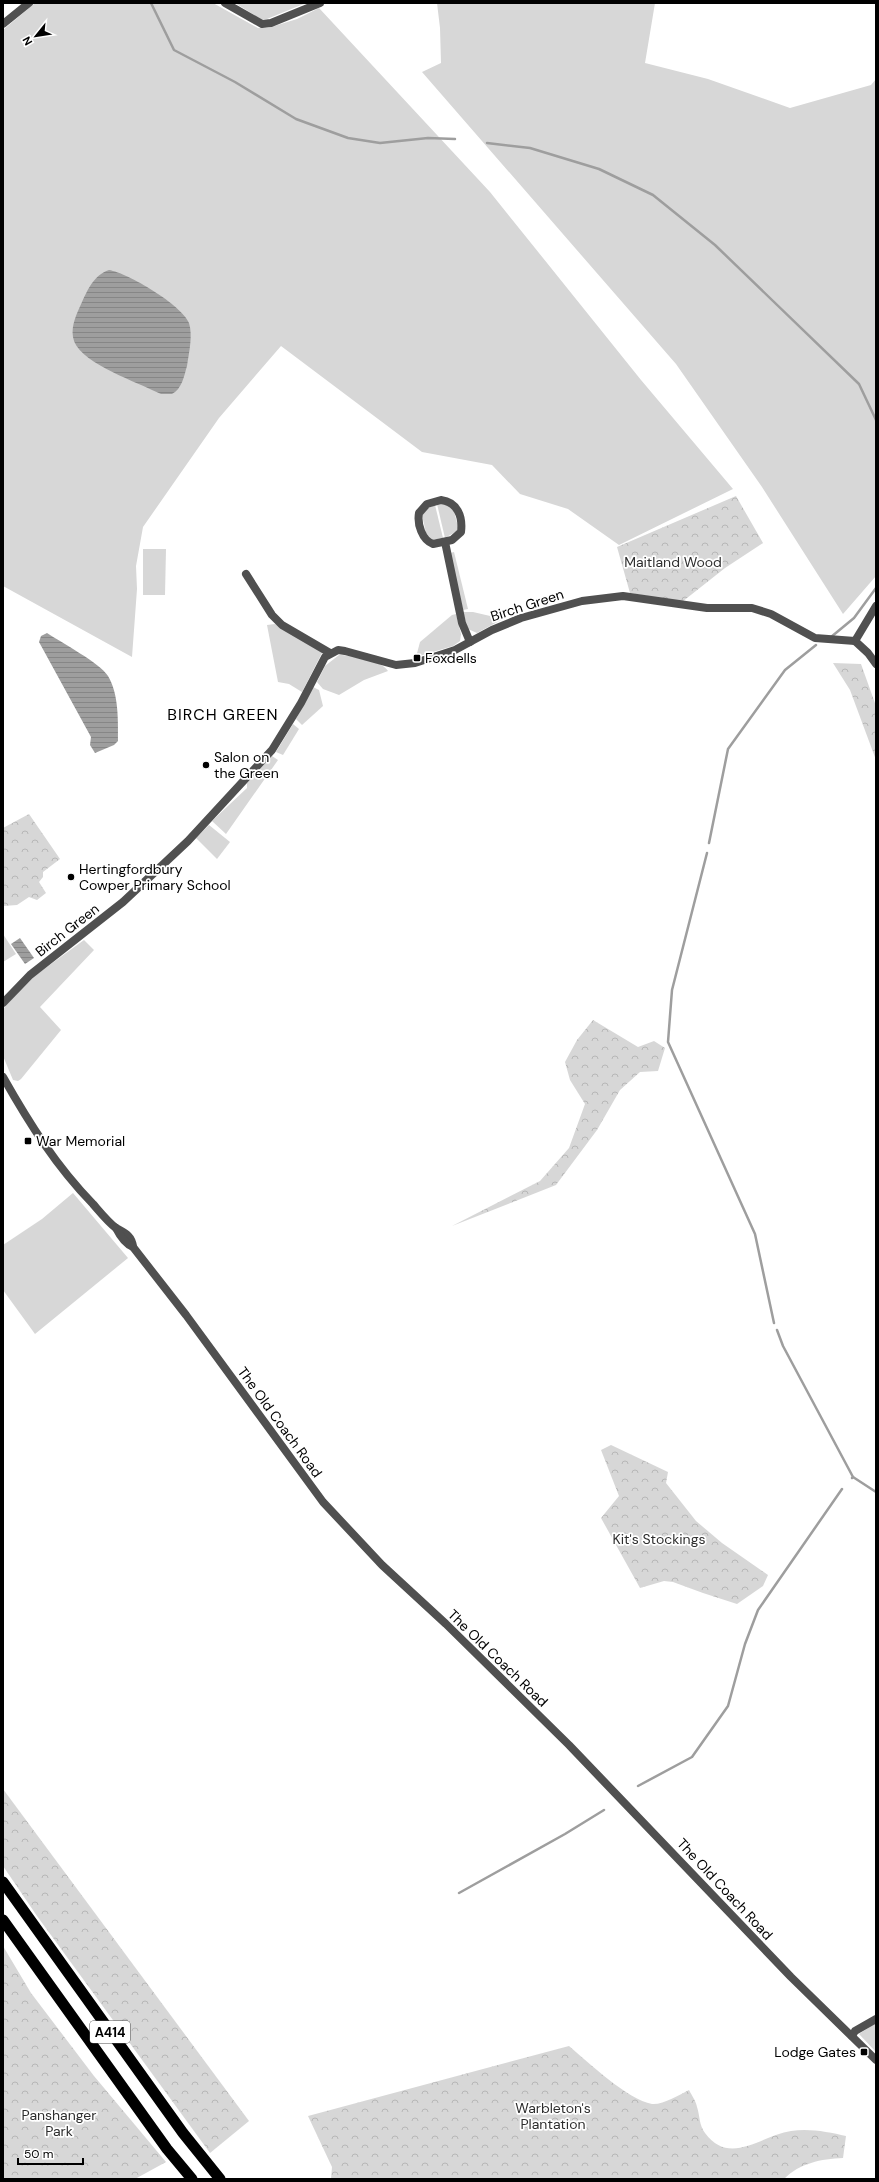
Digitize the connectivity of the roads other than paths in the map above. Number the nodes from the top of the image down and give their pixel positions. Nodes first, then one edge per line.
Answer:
1 (28, 3) edge
2 (225, 3) edge
3 (320, 3) edge
4 (3, 24) edge
5 (445, 542) junction
6 (246, 574) dead end
7 (876, 606) edge
8 (855, 641) junction
9 (470, 642) junction
10 (330, 653) junction
11 (876, 664) edge
12 (3, 1003) edge
13 (3, 1077) edge
14 (3, 1882) edge
15 (3, 1920) edge
16 (876, 2019) edge
17 (852, 2036) junction
18 (876, 2060) edge
19 (192, 2179) edge
20 (220, 2179) edge

1 - 4 street
2 - 3 street
5 - 5 street
5 - 9 street
6 - 10 street
7 - 8 street
8 - 9 street, Birch Green
8 - 11 street
9 - 10 street, Birch Green
10 - 12 street, Birch Green
13 - 17 street, The Old Coach Road
14 - 20 highway, A414
15 - 19 highway, A414
16 - 17 street
17 - 18 street, The Old Coach Road

